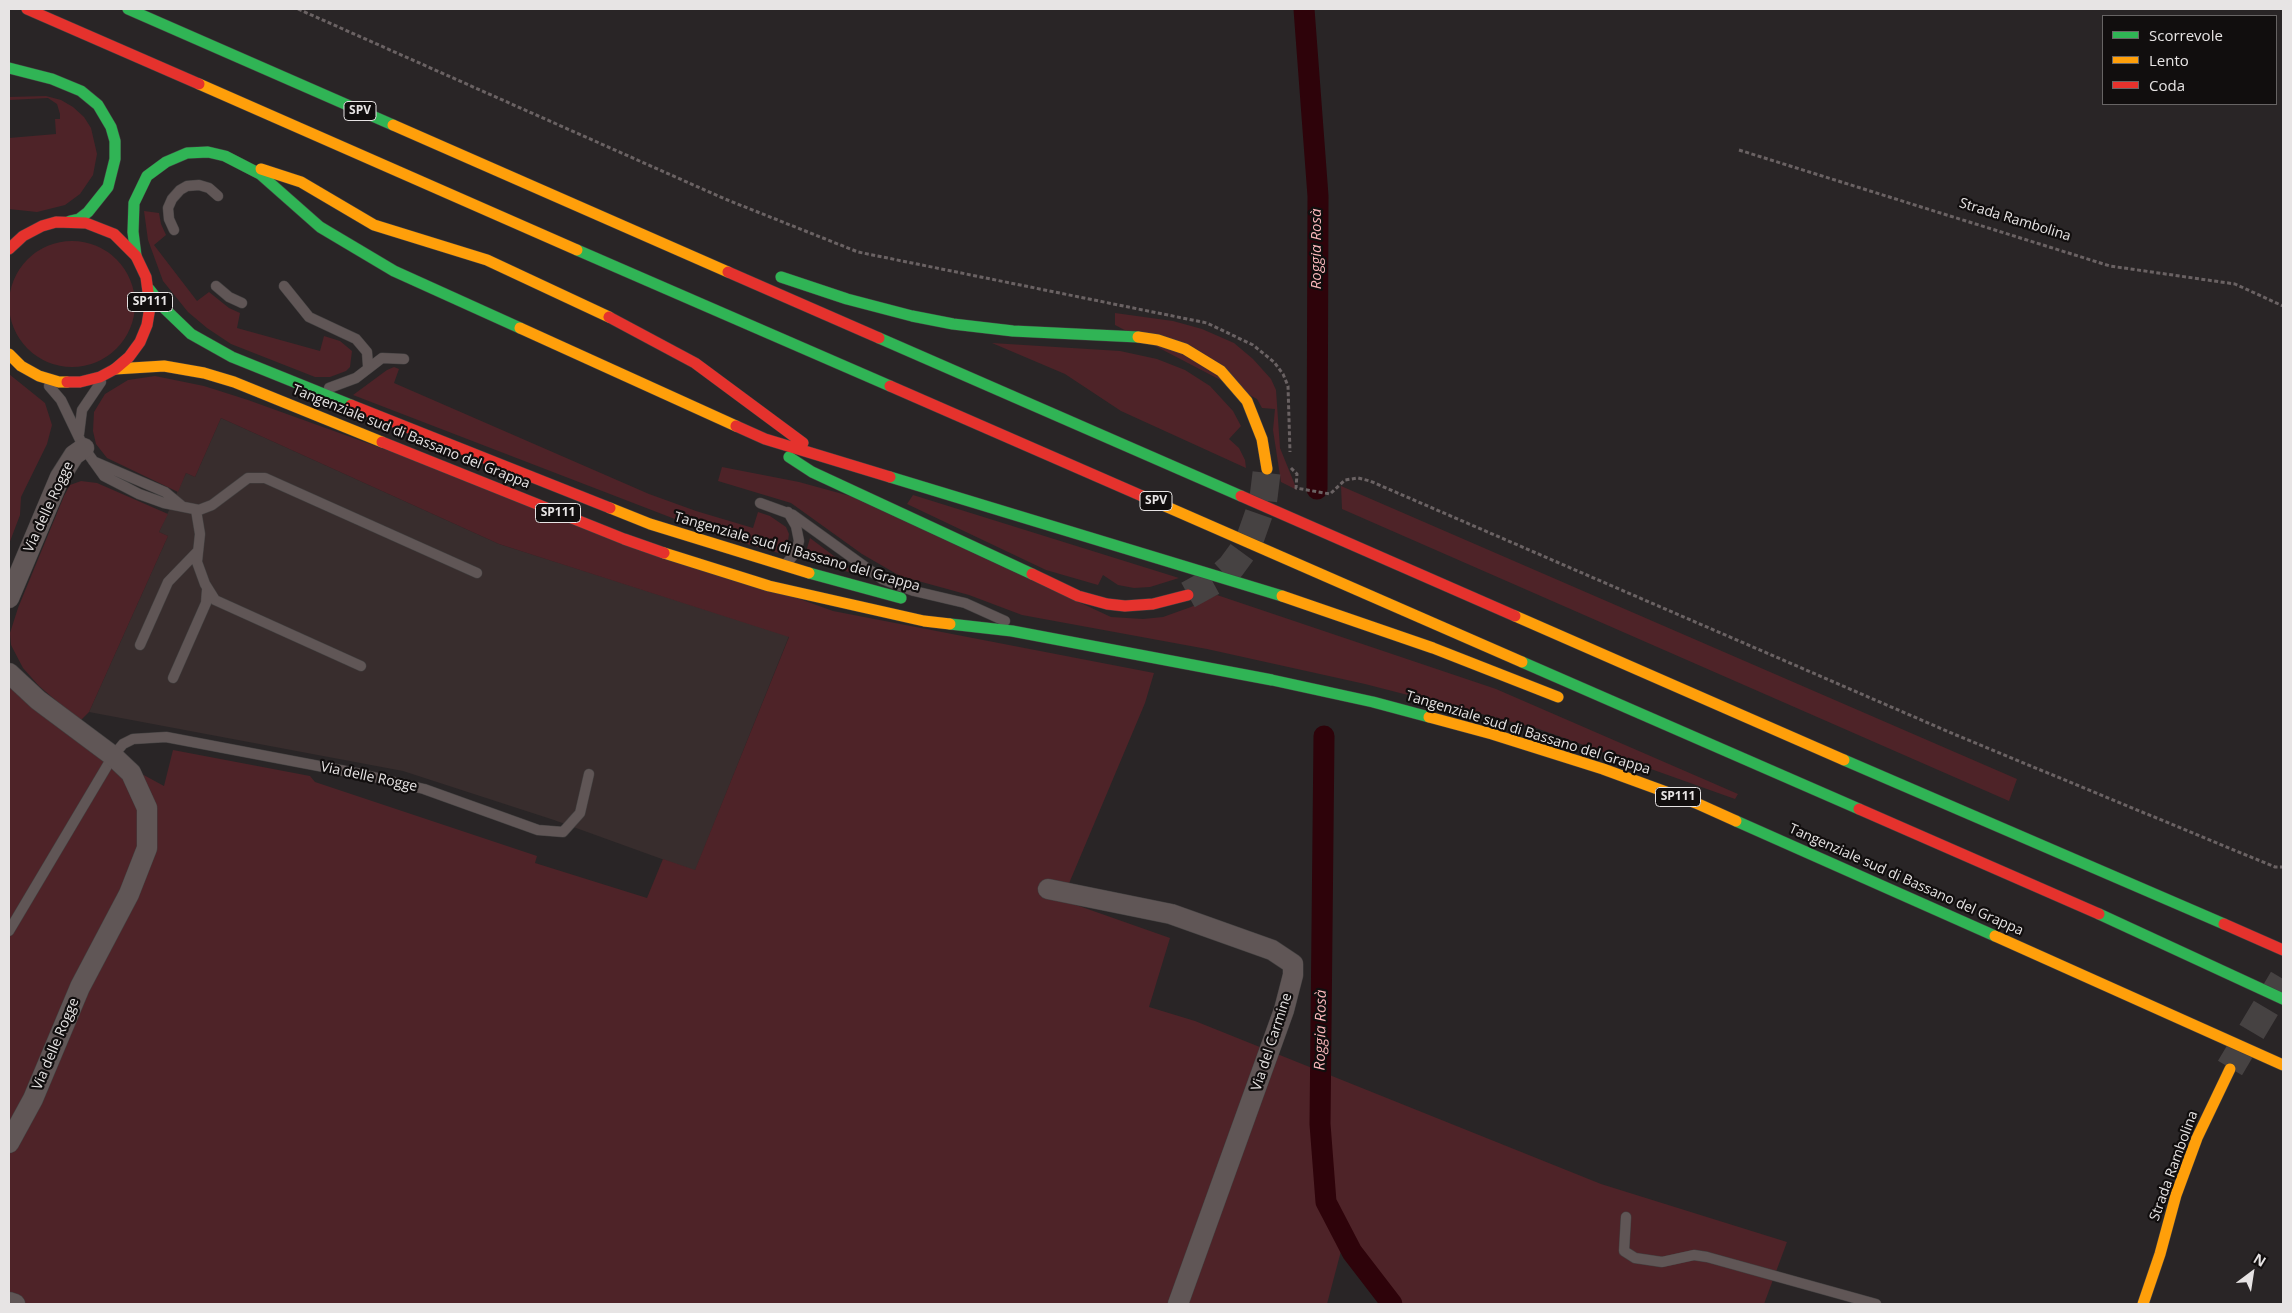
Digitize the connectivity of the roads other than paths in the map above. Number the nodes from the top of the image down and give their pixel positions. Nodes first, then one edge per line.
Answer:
1 (27, 9) edge
2 (128, 9) edge
3 (9, 68) edge
4 (240, 162) junction
5 (218, 196) dead end
6 (592, 213) junction
7 (628, 216) dead end
8 (70, 221) junction
9 (25, 224) dead end
10 (42, 226) junction
11 (174, 230) dead end
12 (9, 249) edge
13 (136, 256) junction
14 (773, 274) dead end
15 (216, 286) dead end
16 (284, 286) dead end
17 (149, 288) junction
18 (242, 303) dead end
19 (9, 354) edge
20 (404, 359) dead end
21 (368, 366) junction
22 (112, 371) junction
23 (39, 376) junction
24 (315, 390) junction
25 (351, 429) junction
26 (385, 431) dead end
27 (399, 436) dead end
28 (765, 439) junction
29 (424, 446) dead end
30 (85, 449) junction
31 (819, 455) junction
32 (1267, 469) tunnel mouth
33 (760, 504) dead end
34 (196, 510) junction
35 (788, 512) junction
36 (198, 552) junction
37 (784, 566) junction
38 (477, 572) dead end
39 (772, 572) dead end
40 (207, 589) junction
41 (1188, 595) tunnel mouth
42 (9, 598) edge
43 (1012, 631) junction
44 (1037, 636) junction
45 (140, 644) dead end
46 (361, 666) dead end
47 (9, 672) edge
48 (174, 678) dead end
49 (1568, 701) dead end
50 (113, 756) junction
51 (589, 774) dead end
52 (1048, 890) dead end
53 (9, 931) edge
54 (2283, 950) edge
55 (2283, 999) edge
56 (2283, 1065) edge
57 (2230, 1069) tunnel mouth
58 (9, 1143) edge
59 (1626, 1217) dead end
60 (9, 1302) edge
61 (15, 1304) edge
62 (1178, 1304) edge
63 (1876, 1304) edge
64 (2143, 1304) edge

1 - 55 main road, SPV
2 - 6 main road, SPV
3 - 8 main road
4 - 13 main road
4 - 28 main road
4 - 31 main road
5 - 11 lane
6 - 7 main road
6 - 54 main road, SPV
8 - 10 main road, Tangenziale sud di Bassano del Grappa / SP111
8 - 13 main road, Tangenziale sud di Bassano del Grappa / SP111
9 - 10 main road, Tangenziale sud di Bassano del Grappa / SP111
10 - 12 main road, Tangenziale sud di Bassano del Grappa / SP111
13 - 17 main road, Tangenziale sud di Bassano del Grappa / SP111
14 - 32 main road
15 - 18 lane
16 - 21 lane
17 - 22 main road, Tangenziale sud di Bassano del Grappa / SP111
17 - 24 main road, Tangenziale sud di Bassano del Grappa / SP111
19 - 23 main road, Tangenziale sud di Bassano del Grappa / SP111
20 - 21 lane
21 - 24 lane
22 - 23 main road, Tangenziale sud di Bassano del Grappa / SP111
22 - 25 main road, Tangenziale sud di Bassano del Grappa / SP111
22 - 30 lane
23 - 30 lane, Via delle Rogge
24 - 37 main road, Tangenziale sud di Bassano del Grappa / SP111
25 - 26 lane
25 - 43 main road, Tangenziale sud di Bassano del Grappa / SP111
27 - 29 lane
28 - 31 main road
28 - 41 main road
30 - 34 lane, Via delle Rogge
30 - 42 street, Via delle Rogge
31 - 49 main road
33 - 35 lane
34 - 36 lane
34 - 38 lane
35 - 37 lane
35 - 44 lane
36 - 40 lane
36 - 45 lane
37 - 39 lane
37 - 43 main road, Tangenziale sud di Bassano del Grappa / SP111
40 - 46 lane
40 - 48 lane
43 - 44 main road, Tangenziale sud di Bassano del Grappa / SP111
44 - 56 main road, Tangenziale sud di Bassano del Grappa / SP111
47 - 50 street, Via delle Rogge
50 - 51 lane, Via delle Rogge
50 - 53 lane
50 - 58 street, Via delle Rogge
52 - 62 street, Via del Carmine
57 - 64 main road, Strada Rambolina
59 - 63 lane
60 - 61 street

